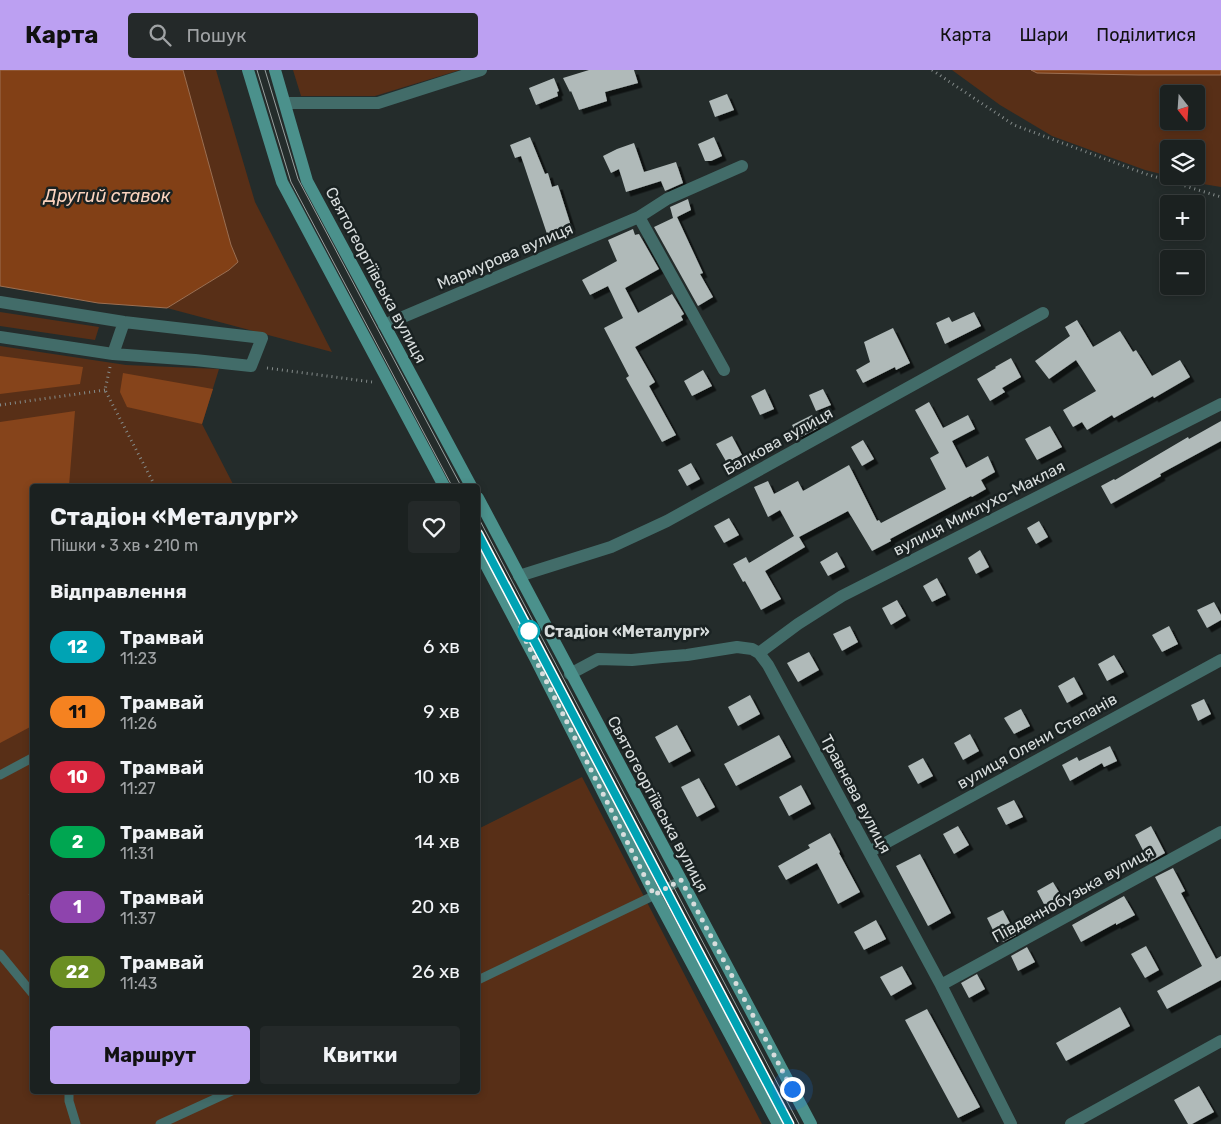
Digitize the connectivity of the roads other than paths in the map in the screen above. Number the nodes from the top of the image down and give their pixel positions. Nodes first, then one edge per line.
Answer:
1 (248, 70) edge
2 (275, 70) edge
3 (481, 70) edge
4 (285, 103) junction
5 (742, 166) dead end
6 (639, 217) junction
7 (0, 302) edge
8 (1043, 313) dead end
9 (124, 322) junction
10 (384, 325) junction
11 (0, 337) edge
12 (113, 354) junction
13 (724, 370) dead end
14 (1221, 404) edge
15 (443, 484) edge
16 (470, 484) edge
17 (480, 502) edge
18 (480, 554) edge
19 (519, 576) junction
20 (759, 653) junction
21 (1221, 660) edge
22 (570, 674) junction
23 (30, 759) edge
24 (0, 775) edge
25 (1221, 832) edge
26 (869, 852) junction
27 (681, 880) junction
28 (654, 895) junction
29 (0, 954) edge
30 (480, 979) edge
31 (942, 985) junction
32 (30, 991) edge
33 (1219, 1046) edge
34 (69, 1094) edge
35 (225, 1094) edge
36 (76, 1124) edge
37 (160, 1124) edge
38 (778, 1124) edge
39 (811, 1124) edge
40 (1011, 1124) edge
41 (1071, 1124) edge

1 - 15 main road
2 - 4 main road, Святогеоргіївська вулиця
3 - 4 street
4 - 10 main road, Святогеоргіївська вулиця
5 - 6 street, Мармурова вулиця
6 - 10 street, Мармурова вулиця
6 - 13 street
7 - 9 street
8 - 19 street, Балкова вулиця
9 - 12 street
9 - 12 street
10 - 16 main road, Святогеоргіївська вулиця
11 - 12 street
14 - 20 street, вулиця Миклухо-Маклая
17 - 19 main road, Святогеоргіївська вулиця
18 - 28 main road
19 - 22 main road, Святогеоргіївська вулиця
20 - 22 street
20 - 26 street, Травнева вулиця
21 - 26 street, вулиця Олени Степанів
22 - 27 main road, Святогеоргіївська вулиця
23 - 24 lane
25 - 31 street, Південнобузька вулиця
26 - 31 street, Травнева вулиця
27 - 28 lane
27 - 39 main road, Святогеоргіївська вулиця
28 - 30 lane
28 - 38 main road
29 - 32 lane
31 - 40 street, Травнева вулиця
33 - 41 street
34 - 36 lane
35 - 37 lane

